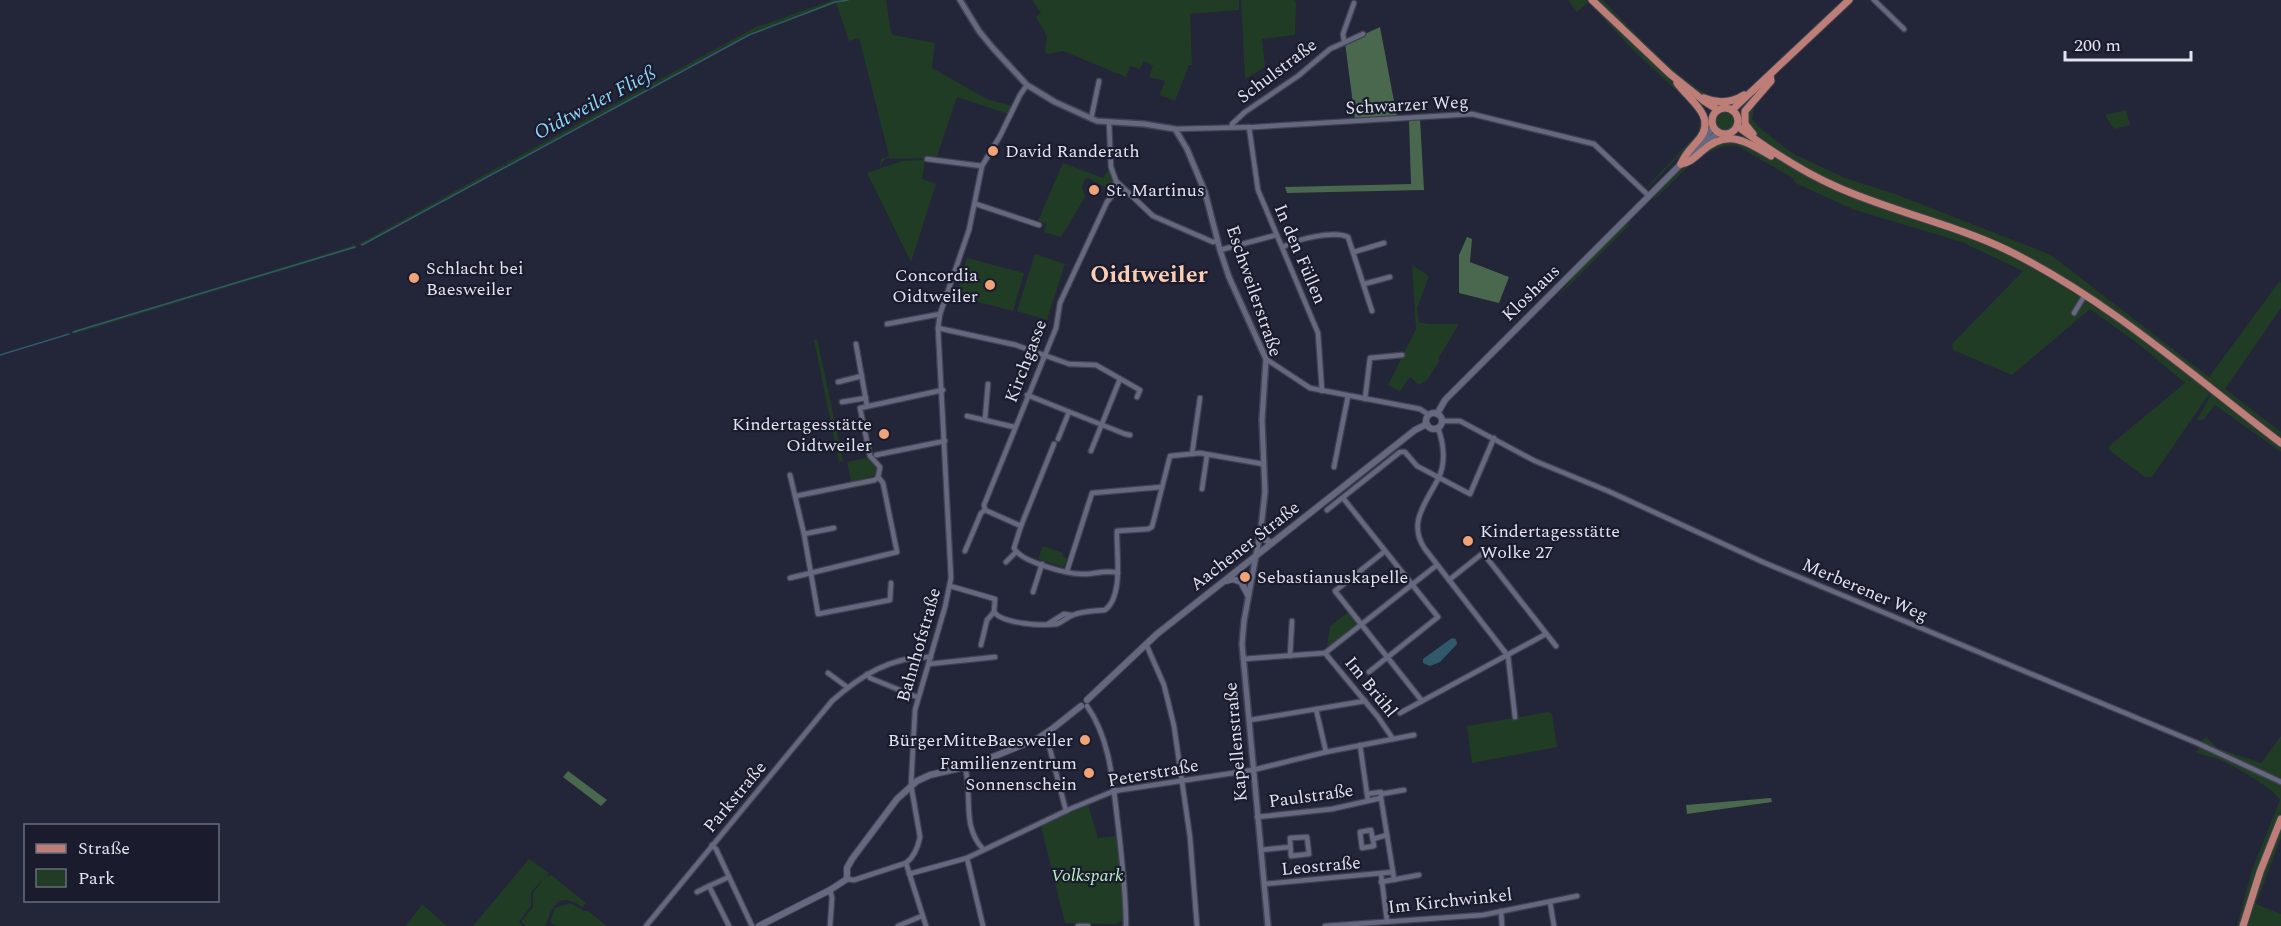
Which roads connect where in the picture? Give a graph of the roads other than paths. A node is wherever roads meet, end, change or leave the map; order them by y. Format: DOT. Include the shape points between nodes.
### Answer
graph roads {
  1 [pos="960,0"];
  2 [pos="1592,0"];
  3 [pos="1849,0"];
  4 [pos="1874,0"];
  5 [pos="1354,3"];
  6 [pos="1904,29"];
  7 [pos="1363,34"];
  8 [pos="1344,41"];
  9 [pos="1770,75"];
  10 [pos="1674,77"];
  11 [pos="1099,81"];
  12 [pos="1027,85"];
  13 [pos="1734,112"];
  14 [pos="1716,113"];
  15 [pos="1091,119"];
  16 [pos="1109,122"];
  17 [pos="1232,127"];
  18 [pos="1249,127"];
  19 [pos="1735,128"];
  20 [pos="1175,129"];
  21 [pos="1717,129"];
  22 [pos="927,159"];
  23 [pos="1781,159"];
  24 [pos="1681,164"];
  25 [pos="982,166"];
  26 [pos="1116,182"];
  27 [pos="1649,196"];
  28 [pos="976,204"];
  29 [pos="1039,225"];
  30 [pos="1276,235"];
  31 [pos="1217,241"];
  32 [pos="1384,243"];
  33 [pos="1283,247"];
  34 [pos="1220,250"];
  35 [pos="1354,252"];
  36 [pos="1390,277"];
  37 [pos="1364,284"];
  38 [pos="2085,296"];
  39 [pos="1372,311"];
  40 [pos="940,314"];
  41 [pos="2073,314"];
  42 [pos="887,324"];
  43 [pos="938,328"];
  44 [pos="856,344"];
  45 [pos="1044,354"];
  46 [pos="1402,356"];
  47 [pos="1266,359"];
  48 [pos="862,376"];
  49 [pos="1120,379"];
  50 [pos="838,382"];
  51 [pos="988,384"];
  52 [pos="943,390"];
  53 [pos="1322,391"];
  54 [pos="1027,395"];
  55 [pos="1348,396"];
  56 [pos="1137,397"];
  57 [pos="866,398"];
  58 [pos="1200,398"];
  59 [pos="1365,399"];
  60 [pos="842,402"];
  61 [pos="867,406"];
  62 [pos="1069,412"];
  63 [pos="1435,412"];
  64 [pos="967,416"];
  65 [pos="985,419"];
  66 [pos="1442,421"];
  67 [pos="1427,424"];
  68 [pos="1101,425"];
  69 [pos="1014,427"];
  70 [pos="1438,428"];
  71 [pos="1130,435"];
  72 [pos="1494,438"];
  73 [pos="945,441"];
  74 [pos="2281,443"];
  75 [pos="1091,451"];
  76 [pos="1192,454"];
  77 [pos="876,455"];
  78 [pos="1207,455"];
  79 [pos="1263,464"];
  80 [pos="1334,467"];
  81 [pos="790,476"];
  82 [pos="878,477"];
  83 [pos="1439,478"];
  84 [pos="1162,487"];
  85 [pos="1202,489"];
  86 [pos="796,496"];
  87 [pos="1343,498"];
  88 [pos="985,510"];
  89 [pos="1327,510"];
  90 [pos="1021,526"];
  91 [pos="834,528"];
  92 [pos="1260,532"];
  93 [pos="804,534"];
  94 [pos="1272,543"];
  95 [pos="965,551"];
  96 [pos="1385,551"];
  97 [pos="1016,552"];
  98 [pos="1255,556"];
  99 [pos="1006,562"];
  100 [pos="1042,564"];
  101 [pos="1437,565"];
  102 [pos="1067,571"];
  103 [pos="811,573"];
  104 [pos="1118,573"];
  105 [pos="790,578"];
  106 [pos="1449,580"];
  107 [pos="891,583"];
  108 [pos="1222,583"];
  109 [pos="1412,584"];
  110 [pos="950,586"];
  111 [pos="1034,592"];
  112 [pos="1248,595"];
  113 [pos="994,612"];
  114 [pos="1292,621"];
  115 [pos="1361,624"];
  116 [pos="1546,634"];
  117 [pos="1146,644"];
  118 [pos="981,645"];
  119 [pos="1556,646"];
  120 [pos="1325,653"];
  121 [pos="1290,656"];
  122 [pos="1508,656"];
  123 [pos="931,657"];
  124 [pos="995,657"];
  125 [pos="1388,657"];
  126 [pos="1244,659"];
  127 [pos="929,664"];
  128 [pos="1369,672"];
  129 [pos="828,673"];
  130 [pos="867,675"];
  131 [pos="847,687"];
  132 [pos="917,697"];
  133 [pos="1365,701"];
  134 [pos="1422,701"];
  135 [pos="1085,704"];
  136 [pos="1316,709"];
  137 [pos="1400,713"];
  138 [pos="1515,717"];
  139 [pos="1250,720"];
  140 [pos="1046,734"];
  141 [pos="1414,735"];
  142 [pos="1393,739"];
  143 [pos="1360,745"];
  144 [pos="1326,752"];
  145 [pos="965,767"];
  146 [pos="1253,770"];
  147 [pos="1183,781"];
  148 [pos="2281,782"];
  149 [pos="910,785"];
  150 [pos="1404,790"];
  151 [pos="1114,791"];
  152 [pos="1367,794"];
  153 [pos="1381,796"];
  154 [pos="1368,801"];
  155 [pos="1066,810"];
  156 [pos="1257,817"];
  157 [pos="2281,819"];
  158 [pos="1387,835"];
  159 [pos="1373,839"];
  160 [pos="711,845"];
  161 [pos="1290,848"];
  162 [pos="983,849"];
  163 [pos="1261,850"];
  164 [pos="967,858"];
  165 [pos="906,863"];
  166 [pos="1393,872"];
  167 [pos="909,874"];
  168 [pos="1380,874"];
  169 [pos="1419,875"];
  170 [pos="729,877"];
  171 [pos="847,879"];
  172 [pos="1394,880"];
  173 [pos="1381,882"];
  174 [pos="1264,884"];
  175 [pos="710,886"];
  176 [pos="830,890"];
  177 [pos="697,892"];
  178 [pos="1576,896"];
  179 [pos="1550,902"];
  180 [pos="1501,911"];
  181 [pos="922,916"];
  182 [pos="1455,918"];
  183 [pos="1387,921"];
  184 [pos="1407,923"];
  185 [pos="830,925"];
  186 [pos="646,926"];
  187 [pos="729,926"];
  188 [pos="752,926"];
  189 [pos="759,926"];
  190 [pos="898,926"];
  191 [pos="926,926"];
  192 [pos="983,926"];
  193 [pos="1078,926"];
  194 [pos="1088,926"];
  195 [pos="1126,926"];
  196 [pos="1197,926"];
  197 [pos="1268,926"];
  198 [pos="1325,926"];
  199 [pos="1456,926"];
  200 [pos="1502,926"];
  201 [pos="1554,926"];
  202 [pos="2243,926"];
  1 -- 12 [label="street" via="979,31"];
  2 -- 10 [label="main road"];
  3 -- 9 [label="main road"];
  4 -- 6 [label="street"];
  5 -- 8 [label="street, Schulstraße"];
  7 -- 8 [label="street, Schulstraße"];
  8 -- 17 [label="street, Schulstraße" via="1239,117"];
  9 -- 10 [label="main road" via="1738,99 1722,102 1706,99"];
  9 -- 13 [label="main road"];
  9 -- 23 [label="main road" via="1771,81 1746,108 1744,119 1749,130"];
  10 -- 14 [label="main road"];
  10 -- 24 [label="main road" via="1705,120 1703,134"];
  11 -- 15 [label="street"];
  12 -- 15 [label="street"];
  12 -- 25 [label="street, Bahnhofstraße"];
  13 -- 14 [label="main road" via="1726,108"];
  13 -- 19 [label="main road"];
  14 -- 21 [label="main road"];
  15 -- 16 [label="street"];
  16 -- 20 [label="street"];
  16 -- 26 [label="street" via="1111,167"];
  17 -- 18 [label="street, Schulstraße"];
  17 -- 20 [label="street, Schulstraße"];
  18 -- 27 [label="street, Schwarzer Weg" via="1472,114 1594,144"];
  18 -- 30 [label="street, In den Füllen" via="1258,190"];
  19 -- 21 [label="main road" via="1726,134"];
  19 -- 23 [label="main road"];
  20 -- 31 [label="street, Eschweilerstraße" via="1205,192"];
  21 -- 24 [label="main road, Kloshaus"];
  22 -- 25 [label="street"];
  23 -- 24 [label="main road" via="1744,141 1730,139 1710,144 1691,161"];
  23 -- 38 [label="main road" via="1838,187 2006,250"];
  24 -- 27 [label="main road, Kloshaus"];
  25 -- 28 [label="street, Bahnhofstraße"];
  26 -- 31 [label="street" via="1153,216"];
  26 -- 45 [label="street, Kirchgasse" via="1060,303 1056,328"];
  27 -- 63 [label="main road, Kloshaus"];
  28 -- 29 [label="street"];
  28 -- 40 [label="street, Bahnhofstraße"];
  30 -- 33 [label="street, In den Füllen"];
  30 -- 34 [label="street"];
  31 -- 34 [label="street, Eschweilerstraße"];
  32 -- 35 [label="street"];
  33 -- 35 [label="street" via="1299,239 1341,235 1348,237"];
  33 -- 53 [label="street, In den Füllen" via="1318,333"];
  34 -- 47 [label="street, Eschweilerstraße"];
  35 -- 37 [label="street"];
  36 -- 37 [label="street"];
  37 -- 39 [label="street"];
  38 -- 41 [label="street"];
  38 -- 74 [label="main road"];
  40 -- 42 [label="street"];
  40 -- 43 [label="street, Bahnhofstraße"];
  43 -- 45 [label="street"];
  43 -- 52 [label="street, Bahnhofstraße"];
  44 -- 48 [label="street"];
  45 -- 49 [label="street" via="1069,364 1096,365"];
  45 -- 54 [label="street, Kirchgasse"];
  46 -- 59 [label="street" via="1370,358"];
  47 -- 53 [label="street" via="1310,388"];
  47 -- 79 [label="street, Eschweilerstraße"];
  48 -- 50 [label="street"];
  48 -- 57 [label="street"];
  49 -- 56 [label="street" via="1140,390"];
  49 -- 68 [label="street"];
  51 -- 65 [label="street"];
  52 -- 61 [label="street"];
  52 -- 73 [label="street, Bahnhofstraße"];
  53 -- 55 [label="street"];
  54 -- 62 [label="street"];
  54 -- 69 [label="street, Kirchgasse"];
  55 -- 59 [label="street"];
  55 -- 80 [label="street"];
  57 -- 60 [label="street"];
  57 -- 61 [label="street"];
  58 -- 76 [label="street"];
  59 -- 63 [label="street"];
  61 -- 82 [label="street" via="860,408 870,456 880,467"];
  62 -- 68 [label="street"];
  62 -- 90 [label="street"];
  63 -- 66 [label="main road"];
  63 -- 67 [label="main road"];
  64 -- 65 [label="street"];
  65 -- 69 [label="street"];
  66 -- 70 [label="main road"];
  66 -- 72 [label="street, Merberener Weg" via="1460,421"];
  67 -- 70 [label="main road"];
  67 -- 94 [label="main road, Aachener Straße"];
  68 -- 71 [label="street"];
  68 -- 75 [label="street"];
  69 -- 88 [label="street, Kirchgasse"];
  70 -- 83 [label="street" via="1443,447"];
  72 -- 83 [label="street" via="1470,494"];
  72 -- 148 [label="street, Merberener Weg" via="1535,461 1765,562"];
  73 -- 77 [label="street"];
  73 -- 110 [label="street, Bahnhofstraße"];
  76 -- 78 [label="street"];
  76 -- 84 [label="street" via="1170,456"];
  78 -- 79 [label="street"];
  78 -- 85 [label="street"];
  79 -- 92 [label="street, Eschweilerstraße" via="1265,492"];
  81 -- 86 [label="street"];
  82 -- 86 [label="street"];
  82 -- 103 [label="street" via="883,483 897,552"];
  83 -- 87 [label="street" via="1400,452"];
  83 -- 101 [label="street" via="1417,524 1422,544"];
  84 -- 102 [label="street" via="1092,493"];
  84 -- 104 [label="street" via="1152,527 1117,531"];
  86 -- 93 [label="street"];
  87 -- 89 [label="street"];
  87 -- 96 [label="street"];
  88 -- 90 [label="street"];
  88 -- 95 [label="street, Kirchgasse"];
  90 -- 97 [label="street"];
  91 -- 93 [label="street"];
  92 -- 94 [label="main road"];
  92 -- 98 [label="street, Eschweilerstraße"];
  93 -- 103 [label="street"];
  94 -- 98 [label="main road, Aachener Straße"];
  96 -- 109 [label="street"];
  96 -- 115 [label="street" via="1335,591"];
  97 -- 99 [label="street"];
  97 -- 100 [label="street"];
  98 -- 108 [label="main road, Aachener Straße"];
  98 -- 112 [label="street, Kapellenstraße"];
  100 -- 102 [label="street"];
  100 -- 111 [label="street"];
  101 -- 106 [label="street"];
  101 -- 109 [label="street"];
  102 -- 104 [label="street"];
  103 -- 105 [label="street"];
  103 -- 107 [label="street" via="818,614 890,600"];
  104 -- 113 [label="street" via="1108,608 1064,614 1048,624 1001,618"];
  106 -- 116 [label="street" via="1483,553"];
  106 -- 122 [label="street"];
  108 -- 112 [label="main road" via="1238,580"];
  108 -- 117 [label="main road, Aachener Straße"];
  109 -- 115 [label="street"];
  109 -- 125 [label="street" via="1438,617"];
  110 -- 113 [label="street" via="992,598 996,602"];
  110 -- 123 [label="street, Bahnhofstraße"];
  112 -- 126 [label="street, Kapellenstraße"];
  113 -- 118 [label="street" via="987,620"];
  114 -- 121 [label="street"];
  115 -- 120 [label="street"];
  115 -- 125 [label="street"];
  116 -- 119 [label="street"];
  116 -- 122 [label="street"];
  117 -- 135 [label="main road, Aachener Straße"];
  117 -- 147 [label="street" via="1164,685"];
  120 -- 121 [label="street, Im Brühl"];
  120 -- 133 [label="street, Im Brühl"];
  121 -- 126 [label="street, Im Brühl"];
  122 -- 134 [label="street"];
  122 -- 138 [label="street"];
  123 -- 127 [label="street, Bahnhofstraße"];
  123 -- 130 [label="street, Parkstraße" via="887,664"];
  124 -- 127 [label="street"];
  125 -- 128 [label="street"];
  125 -- 134 [label="street"];
  126 -- 139 [label="street, Kapellenstraße"];
  127 -- 132 [label="street, Bahnhofstraße"];
  129 -- 131 [label="street"];
  130 -- 131 [label="street, Parkstraße"];
  130 -- 132 [label="street"];
  131 -- 160 [label="street, Parkstraße"];
  132 -- 149 [label="street, Bahnhofstraße"];
  133 -- 136 [label="street"];
  133 -- 142 [label="street, Im Brühl"];
  134 -- 137 [label="street"];
  135 -- 140 [label="main road, Aachener Straße"];
  135 -- 151 [label="street" via="1103,737"];
  136 -- 139 [label="street"];
  136 -- 144 [label="street"];
  139 -- 146 [label="street, Kapellenstraße"];
  140 -- 145 [label="main road, Aachener Straße"];
  140 -- 155 [label="street"];
  141 -- 142 [label="street, Peterstraße"];
  142 -- 143 [label="street, Peterstraße"];
  143 -- 144 [label="street, Peterstraße"];
  143 -- 152 [label="street, Paulstraße"];
  144 -- 146 [label="street, Peterstraße"];
  145 -- 149 [label="main road, Aachener Straße" via="930,775"];
  145 -- 162 [label="street" via="970,830"];
  146 -- 147 [label="street, Peterstraße"];
  146 -- 156 [label="street, Kapellenstraße"];
  147 -- 151 [label="street, Peterstraße"];
  147 -- 196 [label="street"];
  149 -- 165 [label="street, Bahnhofstraße" via="920,837"];
  149 -- 171 [label="main road, Aachener Straße" via="852,859"];
  150 -- 153 [label="street, Paulstraße"];
  151 -- 155 [label="street, Peterstraße"];
  151 -- 195 [label="street"];
  152 -- 153 [label="street, Paulstraße" via="1381,792"];
  152 -- 154 [label="street, Paulstraße"];
  153 -- 154 [label="street, Paulstraße"];
  153 -- 158 [label="street"];
  154 -- 156 [label="street, Paulstraße"];
  155 -- 162 [label="street, Peterstraße"];
  156 -- 163 [label="street, Kapellenstraße"];
  157 -- 202 [label="main road"];
  158 -- 159 [label="street"];
  158 -- 166 [label="street"];
  160 -- 170 [label="street"];
  160 -- 186 [label="street, Parkstraße"];
  161 -- 161 [label="street" via="1290,838 1307,837 1309,854 1291,856"];
  161 -- 163 [label="street"];
  162 -- 164 [label="street, Peterstraße"];
  163 -- 174 [label="street, Kapellenstraße"];
  164 -- 167 [label="street, Peterstraße"];
  164 -- 192 [label="street"];
  165 -- 167 [label="street"];
  165 -- 171 [label="street"];
  166 -- 168 [label="street, Leostraße"];
  166 -- 172 [label="street"];
  167 -- 181 [label="street"];
  168 -- 173 [label="street, Leostraße"];
  168 -- 174 [label="street, Leostraße"];
  169 -- 172 [label="street, Leostraße"];
  170 -- 175 [label="street"];
  170 -- 188 [label="street"];
  171 -- 176 [label="main road"];
  172 -- 173 [label="street, Leostraße"];
  173 -- 183 [label="street, Leostraße"];
  174 -- 197 [label="street, Kapellenstraße"];
  175 -- 177 [label="street"];
  175 -- 187 [label="street"];
  176 -- 185 [label="street"];
  176 -- 189 [label="main road"];
  178 -- 179 [label="street, Im Kirchwinkel"];
  179 -- 180 [label="street, Im Kirchwinkel"];
  179 -- 201 [label="street"];
  180 -- 182 [label="street, Im Kirchwinkel"];
  180 -- 200 [label="street"];
  181 -- 190 [label="street"];
  181 -- 191 [label="street"];
  182 -- 184 [label="street, Im Kirchwinkel"];
  182 -- 199 [label="street"];
  183 -- 184 [label="street, Im Kirchwinkel"];
  183 -- 198 [label="street, Im Kirchwinkel"];
  193 -- 194 [label="street"];
}
